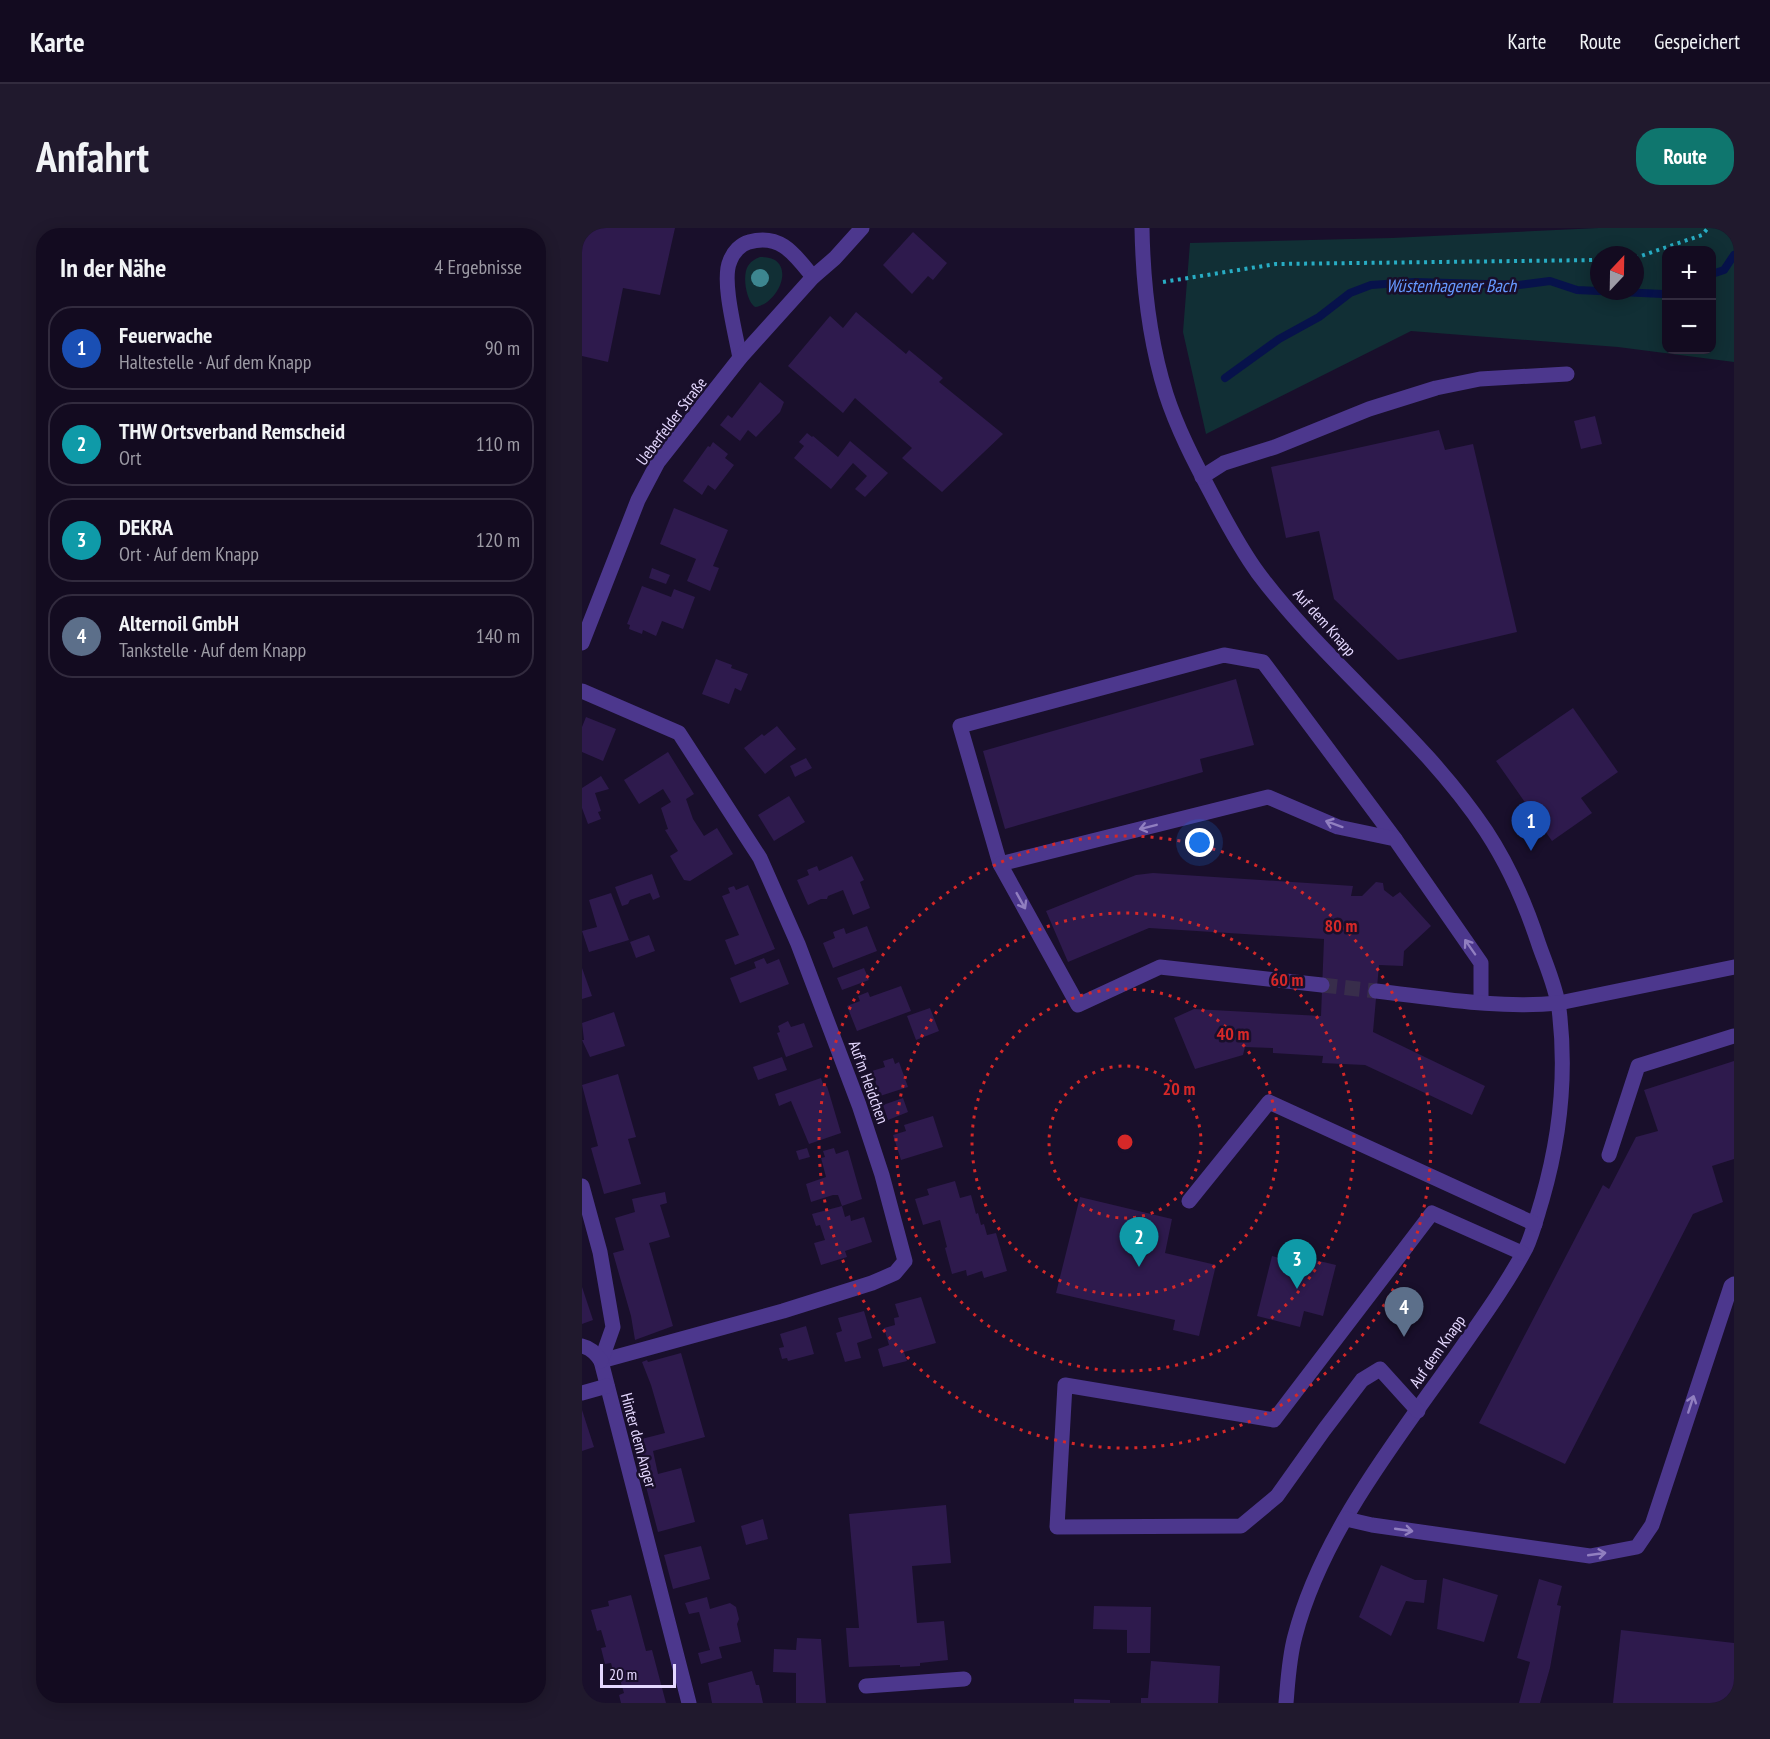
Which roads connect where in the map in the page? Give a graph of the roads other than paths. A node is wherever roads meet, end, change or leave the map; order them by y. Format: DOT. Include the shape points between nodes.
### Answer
graph roads {
  1 [pos="862,228"];
  2 [pos="1142,228"];
  3 [pos="813,278"];
  4 [pos="740,358"];
  5 [pos="1568,374"];
  6 [pos="1202,477"];
  7 [pos="582,643"];
  8 [pos="582,691"];
  9 [pos="1395,839"];
  10 [pos="1000,864"];
  11 [pos="1734,967"];
  12 [pos="1322,985"];
  13 [pos="1376,991"];
  14 [pos="1481,1002"];
  15 [pos="1558,1003"];
  16 [pos="1734,1036"];
  17 [pos="1609,1155"];
  18 [pos="582,1186"];
  19 [pos="1189,1201"];
  20 [pos="1535,1224"];
  21 [pos="1522,1253"];
  22 [pos="1734,1284"];
  23 [pos="582,1346"];
  24 [pos="601,1361"];
  25 [pos="607,1386"];
  26 [pos="582,1393"];
  27 [pos="1418,1411"];
  28 [pos="1346,1519"];
  29 [pos="964,1679"];
  30 [pos="866,1686"];
  31 [pos="689,1703"];
  32 [pos="1286,1703"];
  1 -- 3 [label="street, Ueberfelder Straße"];
  2 -- 6 [label="street, Auf dem Knapp" via="1143,285 1153,345 1166,395"];
  3 -- 4 [label="street, Ueberfelder Straße"];
  3 -- 4 [label="street" via="795,254 779,243 762,238 742,244 729,261 728,288"];
  4 -- 7 [label="street, Ueberfelder Straße" via="658,462 638,500"];
  5 -- 6 [label="street" via="1480,379 1436,388 1224,463"];
  6 -- 15 [label="street, Auf dem Knapp" via="1257,572 1421,750 1486,831 1529,912"];
  8 -- 24 [label="street, Auf'm Heidchen" via="679,733 760,858 860,1105 905,1262 895,1273 872,1283"];
  9 -- 10 [label="street, one-way" via="1338,826 1268,796"];
  9 -- 10 [label="street" via="1263,662 1224,655 960,726"];
  14 -- 9 [label="street, one-way" via="1481,963"];
  10 -- 12 [label="street, one-way" via="1078,1005 1160,967"];
  11 -- 15 [label="street"];
  13 -- 14 [label="street"];
  14 -- 15 [label="street" via="1508,1006"];
  15 -- 20 [label="street, Auf dem Knapp" via="1563,1058 1560,1114 1553,1161"];
  16 -- 17 [label="street" via="1638,1066"];
  18 -- 24 [label="street" via="600,1252 613,1327"];
  19 -- 20 [label="street" via="1269,1102"];
  20 -- 21 [label="street, Auf dem Knapp"];
  21 -- 27 [label="street, Auf dem Knapp" via="1500,1293"];
  21 -- 27 [label="street" via="1432,1213 1274,1420 1065,1385 1057,1527 1241,1526 1277,1496 1362,1380 1380,1369"];
  28 -- 22 [label="street, one-way" via="1590,1556 1637,1547 1652,1525"];
  23 -- 24 [label="street" via="596,1353"];
  24 -- 25 [label="street, Hinter dem Anger"];
  25 -- 26 [label="street"];
  25 -- 31 [label="street, Hinter dem Anger"];
  27 -- 28 [label="street, Auf dem Knapp"];
  28 -- 32 [label="street, Auf dem Knapp" via="1303,1609 1288,1671"];
  29 -- 30 [label="street"];
}
